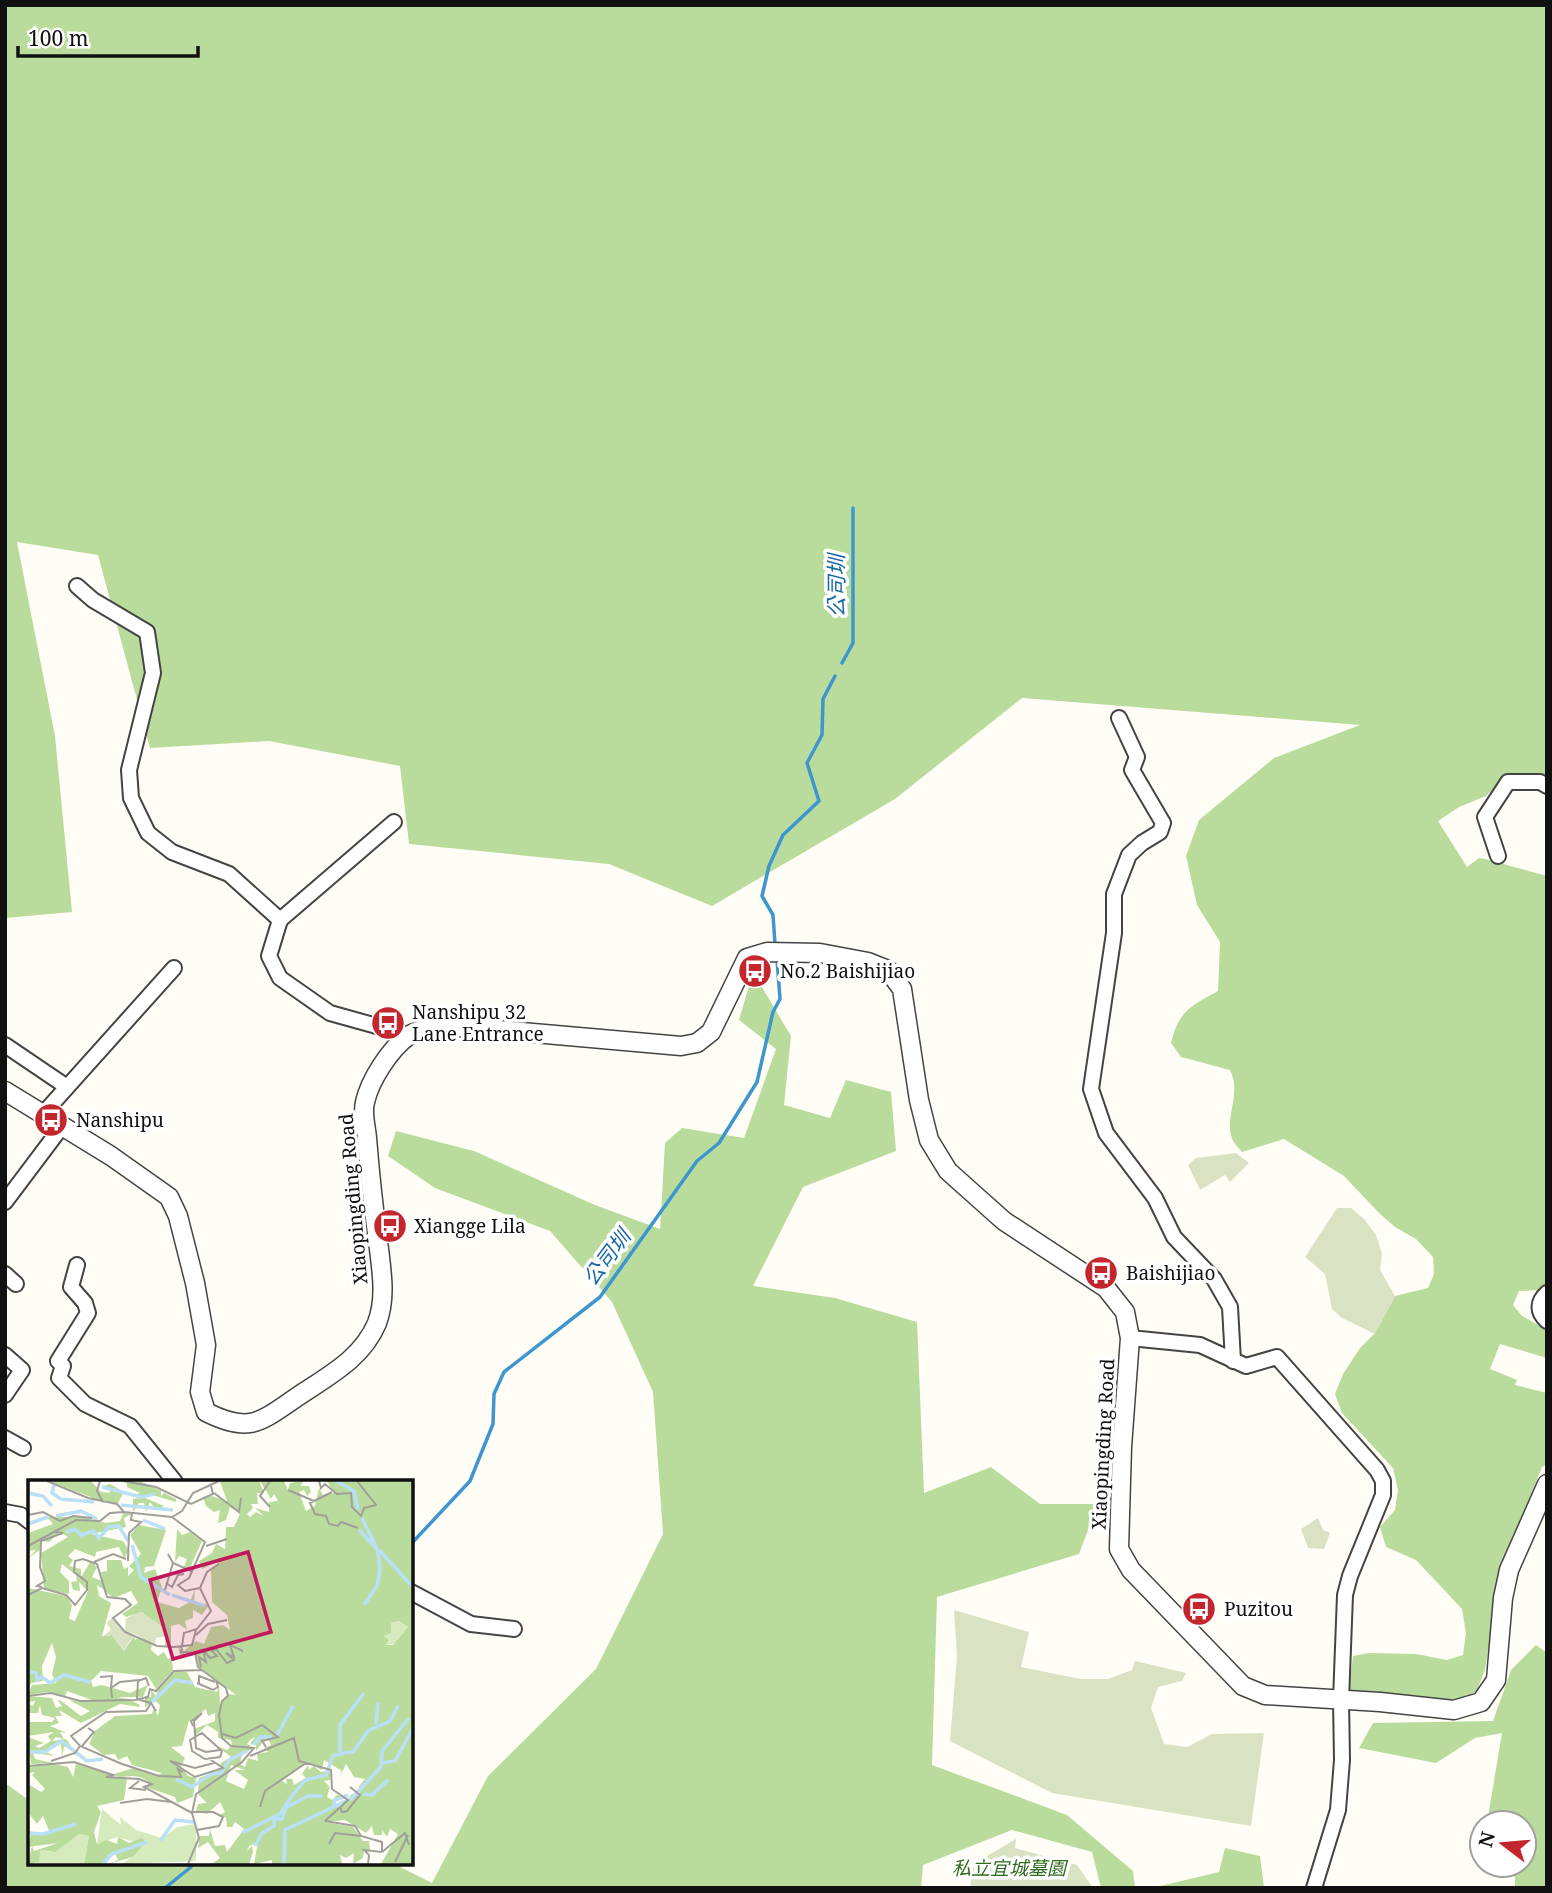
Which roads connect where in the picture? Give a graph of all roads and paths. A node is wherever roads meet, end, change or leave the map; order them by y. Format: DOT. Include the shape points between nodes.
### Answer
graph roads {
  1 [pos="77,586"];
  2 [pos="1119,718"];
  3 [pos="1547,786"];
  4 [pos="394,822"];
  5 [pos="1498,856"];
  6 [pos="280,920"];
  7 [pos="174,968"];
  8 [pos="409,1035"];
  9 [pos="5,1045"];
  10 [pos="67,1087"];
  11 [pos="5,1091"];
  12 [pos="43,1114"];
  13 [pos="63,1125"];
  14 [pos="5,1202"];
  15 [pos="77,1265"];
  16 [pos="1547,1293"];
  17 [pos="1547,1321"];
  18 [pos="1130,1338"];
  19 [pos="5,1355"];
  20 [pos="1233,1361"];
  21 [pos="5,1395"];
  22 [pos="5,1438"];
  23 [pos="23,1448"];
  24 [pos="173,1480"];
  25 [pos="1547,1483"];
  26 [pos="5,1512"];
  27 [pos="28,1520"];
  28 [pos="413,1593"];
  29 [pos="514,1629"];
  30 [pos="1342,1700"];
  31 [pos="1314,1888"];
  1 -- 6 [label="street" via="147,632 153,673 129,770 131,798 148,833 172,852 229,874"];
  2 -- 20 [label="street" via="1137,757 1132,770 1163,822 1160,832 1129,855 1114,894 1114,933 1091,1089 1106,1133 1155,1198 1174,1237 1214,1279 1230,1307"];
  3 -- 5 [label="street" via="1508,782 1485,817"];
  4 -- 6 [label="street"];
  6 -- 8 [label="street" via="269,956 280,978 330,1013"];
  7 -- 10 [label="street"];
  8 -- 13 [label="street, Xiaopingding Road" via="371,1082 364,1104 383,1287 377,1321 365,1346 347,1363 263,1419 244,1425 206,1412 200,1392 206,1345 185,1243 169,1197"];
  8 -- 18 [label="street, Xiaopingding Road" via="465,1027 681,1046 697,1043 712,1032 747,958 767,952 820,953 888,970 902,989 929,1140 948,1171 1004,1221 1106,1288 1125,1312"];
  9 -- 10 [label="street"];
  10 -- 12 [label="street"];
  11 -- 12 [label="street, Xiaopingding Road"];
  12 -- 13 [label="street, Xiaopingding Road"];
  13 -- 14 [label="street"];
  15 -- 24 [label="street" via="71,1287 88,1313 58,1361 63,1366 60,1378 85,1404 131,1426"];
  16 -- 17 [label="street" via="1539,1302 1539,1311"];
  18 -- 20 [label="street" via="1200,1345"];
  18 -- 30 [label="street, Xiaopingding Road" via="1119,1549 1131,1570 1242,1686 1265,1695"];
  19 -- 21 [label="street" via="22,1370"];
  20 -- 30 [label="street" via="1246,1366 1277,1357 1383,1481 1383,1495 1345,1595"];
  22 -- 23 [label="street"];
  25 -- 30 [label="street, Xiaopingding Road" via="1509,1570 1496,1680 1481,1702 1454,1710"];
  26 -- 27 [label="street"];
  28 -- 29 [label="street" via="471,1624"];
  30 -- 31 [label="street" via="1338,1810"];
}
